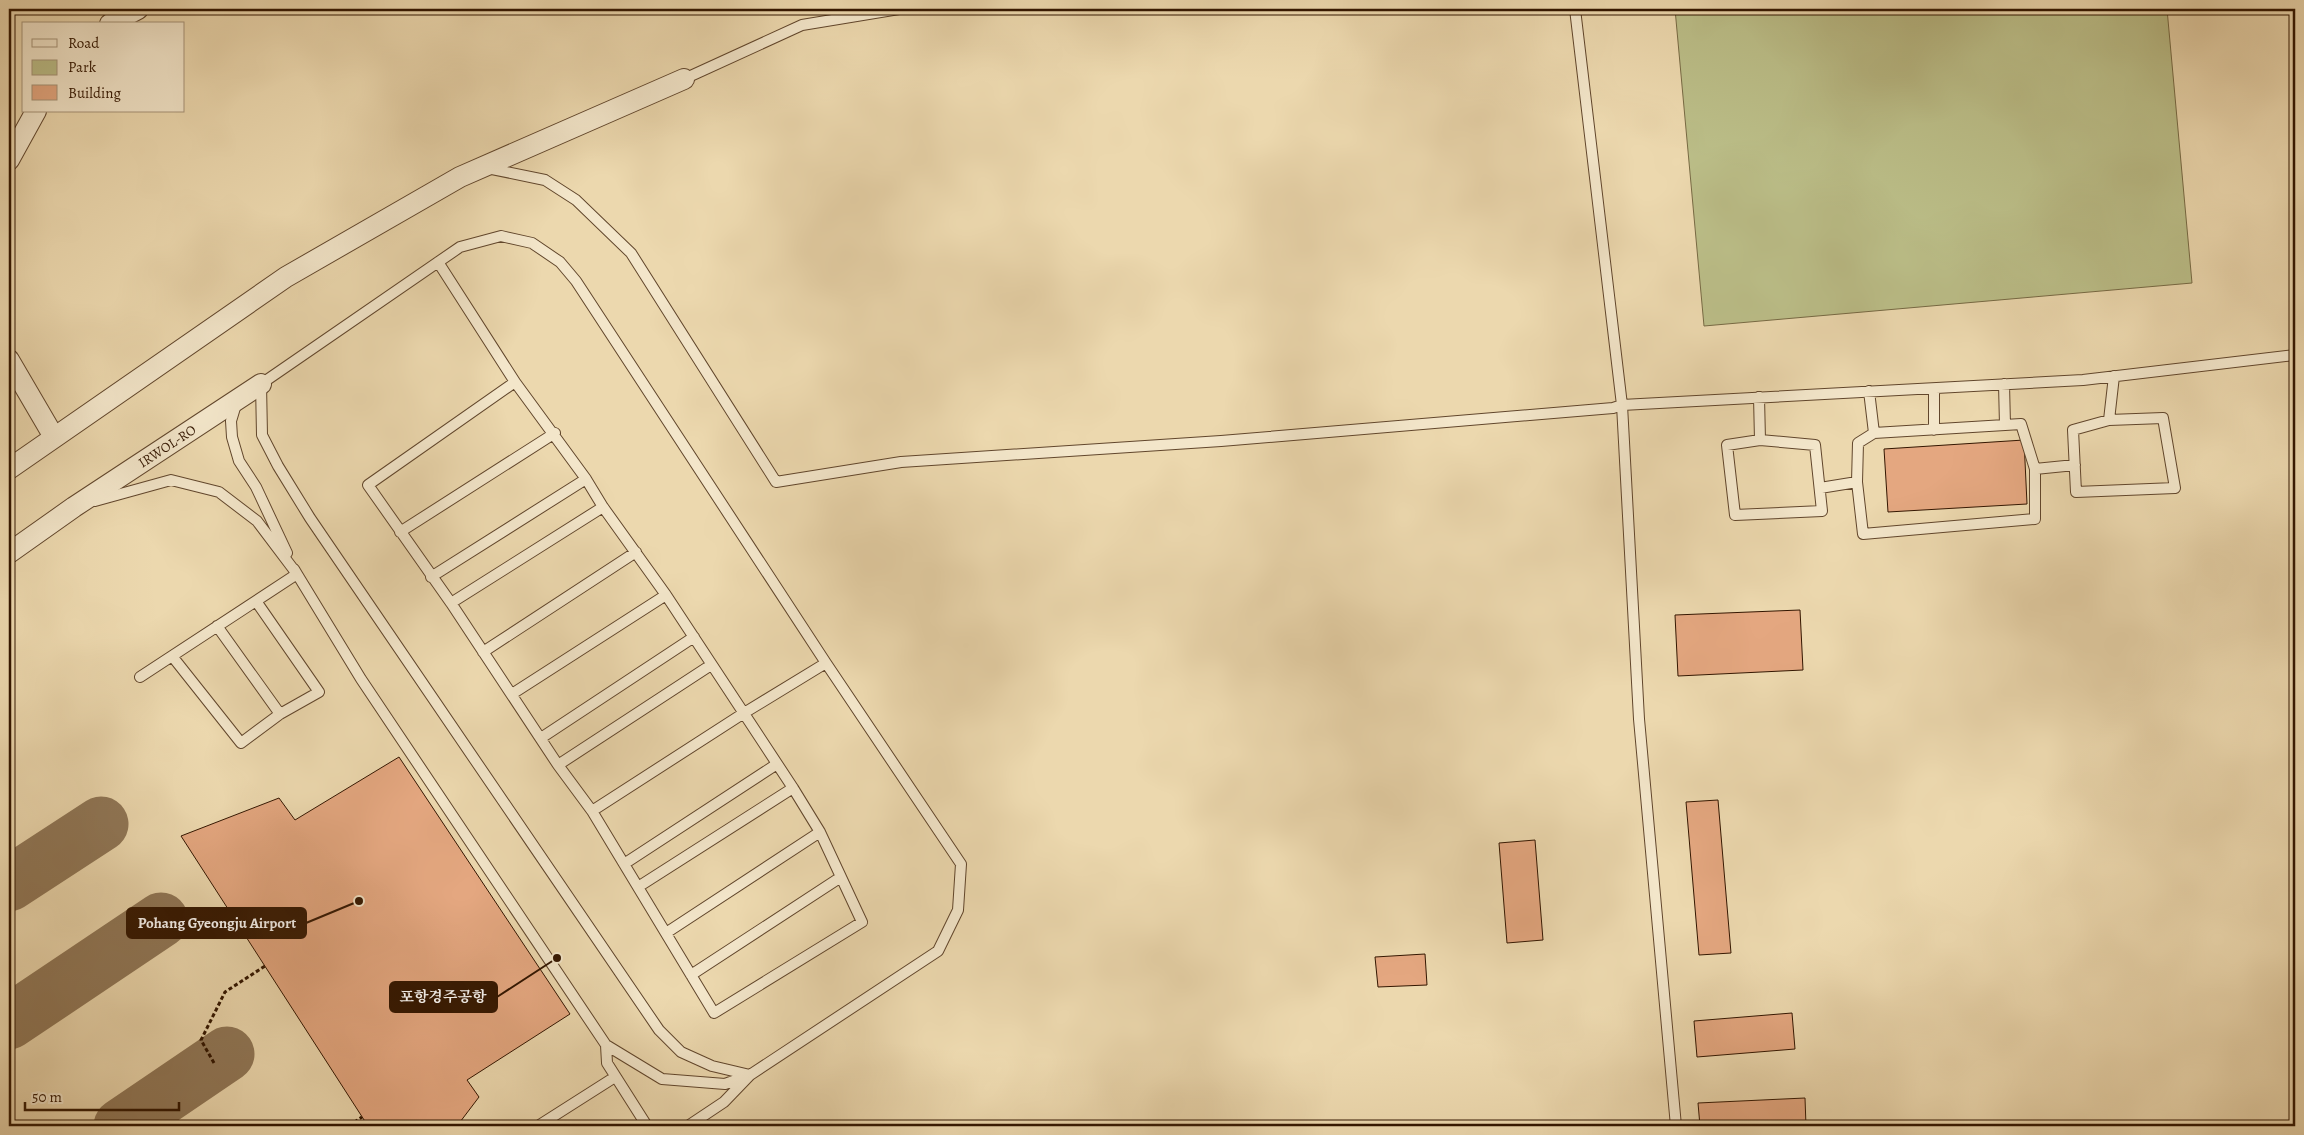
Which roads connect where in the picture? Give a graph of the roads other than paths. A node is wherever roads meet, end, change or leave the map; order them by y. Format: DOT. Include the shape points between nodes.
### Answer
graph roads {
  1 [pos="138,9"];
  2 [pos="900,9"];
  3 [pos="1575,9"];
  4 [pos="114,22"];
  5 [pos="684,79"];
  6 [pos="35,112"];
  7 [pos="9,160"];
  8 [pos="482,167"];
  9 [pos="438,262"];
  10 [pos="2295,355"];
  11 [pos="9,360"];
  12 [pos="2114,376"];
  13 [pos="515,382"];
  14 [pos="261,384"];
  15 [pos="2004,384"];
  16 [pos="1934,389"];
  17 [pos="1869,391"];
  18 [pos="1759,397"];
  19 [pos="238,400"];
  20 [pos="1622,405"];
  21 [pos="2109,420"];
  22 [pos="2005,425"];
  23 [pos="1934,430"];
  24 [pos="555,433"];
  25 [pos="1874,433"];
  26 [pos="54,437"];
  27 [pos="1760,440"];
  28 [pos="2075,465"];
  29 [pos="9,469"];
  30 [pos="2035,469"];
  31 [pos="586,479"];
  32 [pos="1857,482"];
  33 [pos="1820,488"];
  34 [pos="74,507"];
  35 [pos="603,507"];
  36 [pos="400,532"];
  37 [pos="636,552"];
  38 [pos="9,553"];
  39 [pos="296,574"];
  40 [pos="431,577"];
  41 [pos="666,595"];
  42 [pos="256,601"];
  43 [pos="451,603"];
  44 [pos="217,626"];
  45 [pos="694,637"];
  46 [pos="483,652"];
  47 [pos="172,656"];
  48 [pos="826,663"];
  49 [pos="711,666"];
  50 [pos="140,678"];
  51 [pos="512,694"];
  52 [pos="744,713"];
  53 [pos="280,714"];
  54 [pos="541,738"];
  55 [pos="777,764"];
  56 [pos="558,765"];
  57 [pos="793,788"];
  58 [pos="592,811"];
  59 [pos="820,832"];
  60 [pos="624,864"];
  61 [pos="841,877"];
  62 [pos="638,887"];
  63 [pos="666,933"];
  64 [pos="691,975"];
  65 [pos="606,1045"];
  66 [pos="750,1075"];
  67 [pos="615,1077"];
  68 [pos="538,1126"];
  69 [pos="647,1126"];
  70 [pos="688,1126"];
  71 [pos="1676,1126"];
  1 -- 4 [label="street"];
  2 -- 5 [label="lane" via="802,25"];
  3 -- 20 [label="lane"];
  5 -- 8 [label="street"];
  6 -- 7 [label="street"];
  8 -- 20 [label="lane" via="545,180 576,200 631,253 776,482 901,462 1221,441"];
  8 -- 26 [label="street" via="286,277"];
  9 -- 13 [label="lane"];
  9 -- 14 [label="lane"];
  9 -- 48 [label="lane" via="460,247 501,236 532,243 560,262"];
  10 -- 12 [label="lane"];
  11 -- 26 [label="street"];
  12 -- 15 [label="lane"];
  12 -- 21 [label="lane"];
  13 -- 24 [label="lane"];
  13 -- 36 [label="lane" via="368,485"];
  14 -- 19 [label="street, IRWOL-RO"];
  14 -- 66 [label="lane" via="262,435 292,489 659,1030 681,1052 712,1066"];
  15 -- 16 [label="lane"];
  15 -- 22 [label="lane"];
  16 -- 17 [label="lane"];
  16 -- 23 [label="lane"];
  17 -- 18 [label="lane"];
  17 -- 25 [label="lane"];
  18 -- 20 [label="lane"];
  18 -- 27 [label="lane"];
  19 -- 34 [label="street, IRWOL-RO"];
  19 -- 39 [label="lane" via="231,421 239,461 256,487"];
  20 -- 71 [label="lane" via="1639,719"];
  21 -- 28 [label="lane" via="2072,430"];
  21 -- 28 [label="lane" via="2163,418 2175,488 2076,492"];
  22 -- 23 [label="lane"];
  22 -- 30 [label="lane" via="2021,424"];
  23 -- 25 [label="lane"];
  24 -- 31 [label="lane"];
  24 -- 36 [label="lane"];
  25 -- 32 [label="lane" via="1858,443"];
  26 -- 29 [label="street"];
  27 -- 33 [label="lane" via="1815,445"];
  27 -- 33 [label="lane" via="1727,445 1735,515 1822,511"];
  28 -- 30 [label="lane"];
  30 -- 32 [label="lane" via="2036,519 1863,534"];
  31 -- 35 [label="lane"];
  31 -- 40 [label="lane"];
  32 -- 33 [label="lane"];
  34 -- 38 [label="street, IRWOL-RO"];
  34 -- 39 [label="lane" via="170,480 219,492 257,521"];
  35 -- 37 [label="lane"];
  35 -- 43 [label="lane"];
  36 -- 40 [label="lane"];
  37 -- 41 [label="lane"];
  37 -- 46 [label="lane"];
  39 -- 42 [label="lane"];
  39 -- 65 [label="lane" via="361,679"];
  40 -- 43 [label="lane"];
  41 -- 45 [label="lane"];
  41 -- 51 [label="lane"];
  42 -- 44 [label="lane"];
  42 -- 53 [label="lane" via="320,692"];
  43 -- 46 [label="lane"];
  44 -- 47 [label="lane"];
  44 -- 53 [label="lane"];
  45 -- 49 [label="lane"];
  45 -- 54 [label="lane"];
  46 -- 51 [label="lane"];
  47 -- 50 [label="lane"];
  47 -- 53 [label="lane" via="241,743"];
  48 -- 52 [label="lane"];
  48 -- 66 [label="lane" via="961,864 958,910 938,951"];
  49 -- 52 [label="lane"];
  49 -- 56 [label="lane"];
  51 -- 54 [label="lane"];
  52 -- 55 [label="lane"];
  52 -- 58 [label="lane"];
  54 -- 56 [label="lane"];
  55 -- 57 [label="lane"];
  55 -- 60 [label="lane"];
  56 -- 58 [label="lane"];
  57 -- 59 [label="lane"];
  57 -- 62 [label="lane"];
  58 -- 60 [label="lane"];
  59 -- 61 [label="lane"];
  59 -- 63 [label="lane"];
  60 -- 62 [label="lane"];
  61 -- 64 [label="lane"];
  61 -- 64 [label="lane" via="862,922 714,1013"];
  62 -- 63 [label="lane"];
  63 -- 64 [label="lane"];
  65 -- 66 [label="lane" via="662,1079 725,1084"];
  65 -- 67 [label="lane" via="607,1063"];
  66 -- 70 [label="lane" via="724,1102"];
  67 -- 68 [label="lane"];
  67 -- 69 [label="lane"];
}
